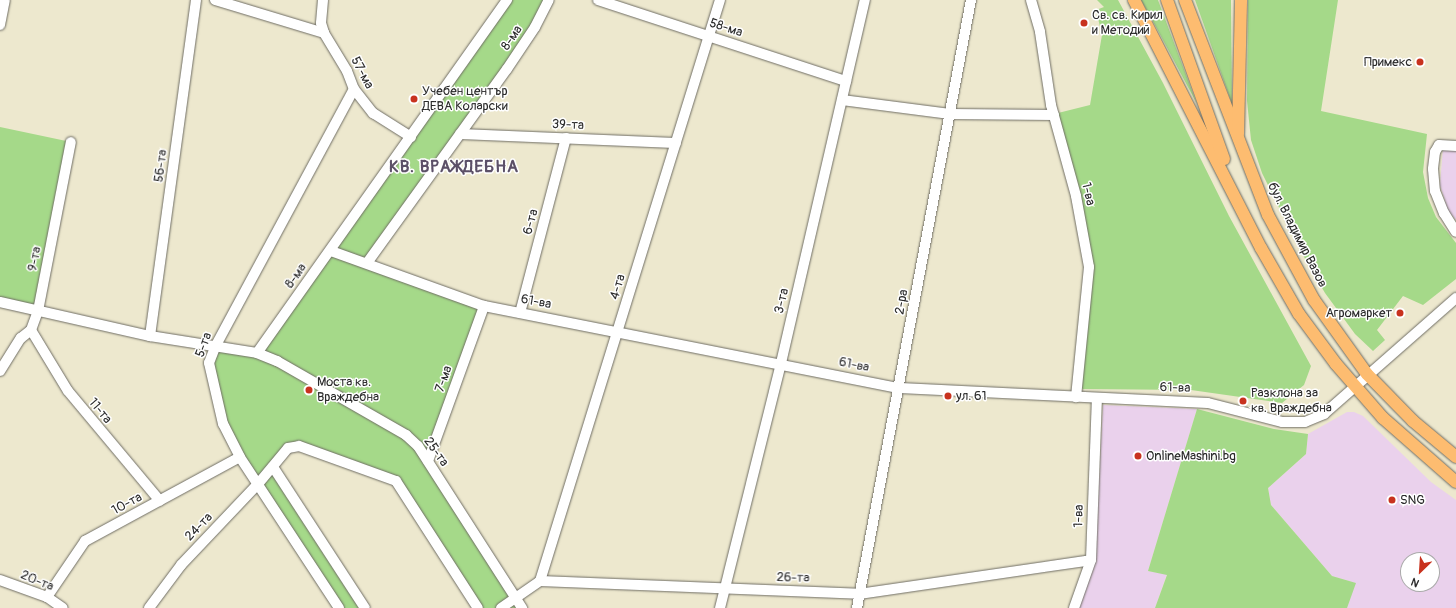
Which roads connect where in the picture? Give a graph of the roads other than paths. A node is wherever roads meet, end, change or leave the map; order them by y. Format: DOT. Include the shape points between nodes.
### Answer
graph roads {
  1 [pos="5,0"];
  2 [pos="196,0"];
  3 [pos="215,0"];
  4 [pos="323,0"];
  5 [pos="507,0"];
  6 [pos="549,0"];
  7 [pos="598,0"];
  8 [pos="720,0"];
  9 [pos="865,0"];
  10 [pos="971,0"];
  11 [pos="1031,0"];
  12 [pos="1134,0"];
  13 [pos="1167,0"];
  14 [pos="1186,0"];
  15 [pos="1241,0"];
  16 [pos="0,24"];
  17 [pos="324,33"];
  18 [pos="709,36"];
  19 [pos="846,81"];
  20 [pos="354,89"];
  21 [pos="842,100"];
  22 [pos="950,114"];
  23 [pos="1054,115"];
  24 [pos="460,134"];
  25 [pos="412,137"];
  26 [pos="566,138"];
  27 [pos="1238,141"];
  28 [pos="71,142"];
  29 [pos="676,143"];
  30 [pos="1456,146"];
  31 [pos="1238,200"];
  32 [pos="1456,232"];
  33 [pos="331,251"];
  34 [pos="367,263"];
  35 [pos="1456,298"];
  36 [pos="0,302"];
  37 [pos="484,306"];
  38 [pos="38,311"];
  39 [pos="520,312"];
  40 [pos="31,330"];
  41 [pos="618,331"];
  42 [pos="150,336"];
  43 [pos="215,346"];
  44 [pos="257,354"];
  45 [pos="780,363"];
  46 [pos="0,371"];
  47 [pos="1367,374"];
  48 [pos="1354,385"];
  49 [pos="900,388"];
  50 [pos="1076,397"];
  51 [pos="1097,398"];
  52 [pos="240,457"];
  53 [pos="1456,457"];
  54 [pos="428,461"];
  55 [pos="273,467"];
  56 [pos="1456,482"];
  57 [pos="258,484"];
  58 [pos="160,501"];
  59 [pos="1091,560"];
  60 [pos="0,580"];
  61 [pos="540,581"];
  62 [pos="724,589"];
  63 [pos="860,594"];
  64 [pos="47,597"];
  65 [pos="515,598"];
  66 [pos="63,608"];
  67 [pos="149,608"];
  68 [pos="339,608"];
  69 [pos="365,608"];
  70 [pos="478,608"];
  71 [pos="501,608"];
  72 [pos="522,608"];
  73 [pos="720,608"];
  74 [pos="857,608"];
  75 [pos="1074,608"];
  1 -- 16 [label="street"];
  2 -- 42 [label="street, 56-та"];
  3 -- 17 [label="street"];
  4 -- 17 [label="street, 57-ма" via="321,23"];
  5 -- 25 [label="street, 8-ма"];
  6 -- 24 [label="street, 8-ма" via="523,45"];
  7 -- 18 [label="street, 58-ма"];
  8 -- 18 [label="street, 4-та"];
  9 -- 19 [label="street, 3-та"];
  10 -- 22 [label="street, 2-ра"];
  11 -- 23 [label="street, 1-ва" via="1040,32"];
  12 -- 31 [label="main road"];
  13 -- 31 [label="main road"];
  14 -- 27 [label="main road, бул. Владимир Вазов"];
  15 -- 27 [label="main road"];
  17 -- 20 [label="street, 57-ма" via="347,71"];
  18 -- 19 [label="street, 58-ма"];
  18 -- 29 [label="street, 4-та"];
  19 -- 21 [label="street, 3-та"];
  20 -- 25 [label="street, 57-ма" via="373,113"];
  20 -- 43 [label="street, 5-та"];
  21 -- 22 [label="street"];
  21 -- 45 [label="street, 3-та"];
  22 -- 23 [label="street"];
  22 -- 49 [label="street, 2-ра"];
  23 -- 50 [label="street, 1-ва" via="1076,196 1089,268"];
  24 -- 26 [label="street, 39-та"];
  24 -- 34 [label="street, 8-ма"];
  25 -- 33 [label="street, 8-ма"];
  26 -- 29 [label="street, 39-та"];
  26 -- 39 [label="street, 6-та"];
  27 -- 47 [label="main road, бул. Владимир Вазов" via="1268,215 1314,300"];
  28 -- 38 [label="street, 9-та"];
  29 -- 41 [label="street, 4-та"];
  30 -- 32 [label="street" via="1440,145 1435,152 1433,170 1435,192"];
  31 -- 48 [label="main road" via="1261,248 1300,314"];
  33 -- 34 [label="street, 61-ва"];
  33 -- 44 [label="street, 8-ма"];
  34 -- 37 [label="street, 61-ва"];
  35 -- 47 [label="street, 61-ва"];
  36 -- 38 [label="street"];
  37 -- 39 [label="street, 61-ва"];
  37 -- 54 [label="street, 7-ма"];
  38 -- 40 [label="street, 9-та"];
  38 -- 42 [label="street"];
  39 -- 41 [label="street, 61-ва"];
  40 -- 46 [label="street, 9-та" via="21,338"];
  40 -- 58 [label="street, 11-та" via="68,391"];
  41 -- 45 [label="street, 61-ва"];
  41 -- 61 [label="street, 4-та"];
  42 -- 43 [label="street"];
  43 -- 44 [label="street"];
  43 -- 52 [label="street, 5-та" via="210,363 215,392 224,424"];
  44 -- 54 [label="street, 25-та" via="277,362 406,435"];
  45 -- 49 [label="street, 61-ва"];
  45 -- 62 [label="street, 3-та"];
  47 -- 48 [label="street, 61-ва"];
  47 -- 53 [label="main road, бул. Владимир Вазов" via="1413,421"];
  48 -- 51 [label="street, 61-ва" via="1324,414 1305,422 1282,422 1208,402"];
  48 -- 56 [label="main road" via="1383,418"];
  49 -- 50 [label="street, 61-ва"];
  49 -- 63 [label="street, 2-ра"];
  50 -- 51 [label="street, 61-ва"];
  51 -- 59 [label="street, 1-ва"];
  52 -- 57 [label="street, 5-та"];
  52 -- 58 [label="street, 10-та"];
  54 -- 65 [label="street, 25-та"];
  55 -- 57 [label="street, 24-та"];
  55 -- 69 [label="street"];
  55 -- 70 [label="street" via="288,448 299,446 396,481"];
  57 -- 67 [label="street, 24-та" via="181,565"];
  57 -- 68 [label="street, 5-та"];
  58 -- 64 [label="street, 10-та" via="85,540"];
  59 -- 63 [label="street, 26-та"];
  59 -- 75 [label="street, 1-ва"];
  60 -- 64 [label="street, 20-та"];
  61 -- 62 [label="street, 26-та"];
  61 -- 65 [label="street"];
  62 -- 63 [label="street, 26-та"];
  62 -- 73 [label="street, 3-та"];
  63 -- 74 [label="street, 2-ра"];
  64 -- 66 [label="street, 20-та"];
  65 -- 71 [label="street"];
  65 -- 72 [label="street, 25-та"];
}
